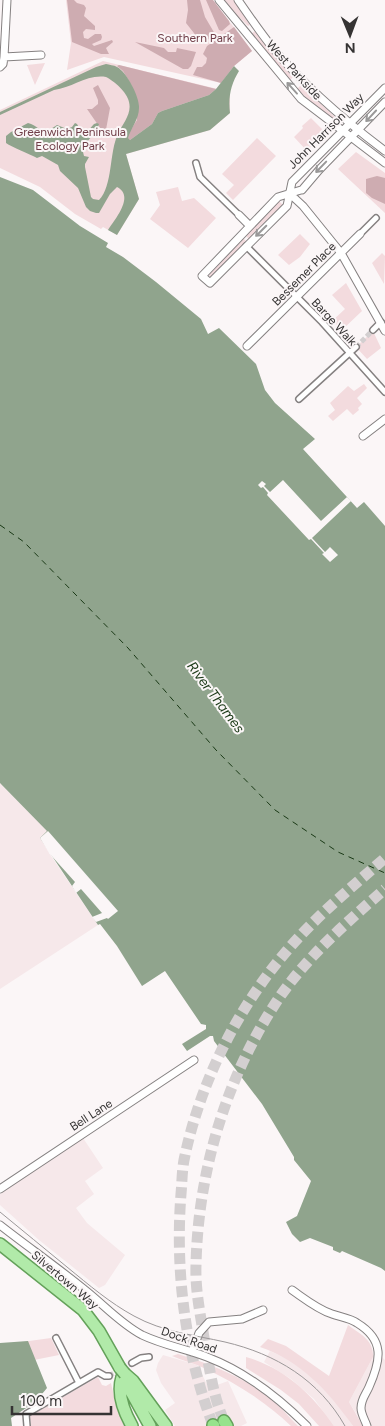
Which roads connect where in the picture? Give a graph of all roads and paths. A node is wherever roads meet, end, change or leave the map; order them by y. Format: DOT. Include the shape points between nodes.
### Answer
graph roads {
  1 [pos="7,0"];
  2 [pos="219,0"];
  3 [pos="238,0"];
  4 [pos="42,55"];
  5 [pos="4,57"];
  6 [pos="0,66"];
  7 [pos="385,88"];
  8 [pos="385,102"];
  9 [pos="349,124"];
  10 [pos="342,131"];
  11 [pos="358,131"];
  12 [pos="352,138"];
  13 [pos="385,151"];
  14 [pos="196,163"];
  15 [pos="385,163"];
  16 [pos="290,193"];
  17 [pos="239,215"];
  18 [pos="376,218"];
  19 [pos="250,226"];
  20 [pos="360,234"];
  21 [pos="246,246"];
  22 [pos="341,253"];
  23 [pos="297,297"];
  24 [pos="383,320"];
  25 [pos="373,330"];
  26 [pos="385,331"];
  27 [pos="247,346"];
  28 [pos="356,347"];
  29 [pos="350,353"];
  30 [pos="385,392"];
  31 [pos="299,399"];
  32 [pos="385,419"];
  33 [pos="363,436"];
  34 [pos="194,1060"];
  35 [pos="0,1189"];
  36 [pos="0,1225"];
  37 [pos="0,1244"];
  38 [pos="292,1290"];
  39 [pos="263,1310"];
  40 [pos="56,1338"];
  41 [pos="192,1352"];
  42 [pos="149,1357"];
  43 [pos="132,1363"];
  44 [pos="109,1376"];
  45 [pos="123,1376"];
  46 [pos="79,1383"];
  47 [pos="27,1426"];
  48 [pos="132,1426"];
  49 [pos="150,1426"];
  50 [pos="166,1426"];
  51 [pos="307,1426"];
  52 [pos="368,1426"];
  1 -- 5 [label="street"];
  10 -- 2 [label="street, West Parkside, one-way" via="301,98"];
  3 -- 9 [label="street, West Parkside" via="284,61"];
  4 -- 5 [label="street"];
  5 -- 6 [label="street"];
  7 -- 9 [label="street, John Harrison Way"];
  8 -- 11 [label="street, John Harrison Way, one-way"];
  9 -- 10 [label="street, John Harrison Way"];
  9 -- 11 [label="street, West Parkside"];
  10 -- 12 [label="street, West Parkside"];
  10 -- 16 [label="street, John Harrison Way" via="292,182"];
  11 -- 12 [label="street, John Harrison Way"];
  11 -- 13 [label="street, West Parkside"];
  12 -- 15 [label="street, West Parkside"];
  12 -- 16 [label="street, John Harrison Way, one-way" via="301,190"];
  14 -- 17 [label="street" via="200,177"];
  16 -- 19 [label="street, John Harrison Way" via="278,197"];
  16 -- 21 [label="street, John Harrison Way, one-way" via="286,206"];
  16 -- 22 [label="street"];
  17 -- 19 [label="street"];
  18 -- 20 [label="street, Bessemer Place"];
  19 -- 21 [label="street, John Harrison Way" via="202,276 204,280 210,283"];
  20 -- 22 [label="street, Bessemer Place"];
  21 -- 23 [label="street, Barge Walk"];
  22 -- 23 [label="street, Bessemer Place"];
  22 -- 24 [label="street"];
  23 -- 27 [label="street, Bessemer Place"];
  23 -- 29 [label="street, Barge Walk"];
  24 -- 25 [label="street"];
  24 -- 26 [label="street"];
  28 -- 29 [label="street"];
  29 -- 30 [label="street, Barge Walk"];
  29 -- 31 [label="street"];
  32 -- 33 [label="street"];
  34 -- 35 [label="street, Bell Lane"];
  36 -- 41 [label="street, Dock Road" via="141,1334"];
  37 -- 45 [label="main road, Silvertown Way" via="83,1310"];
  38 -- 52 [label="street" via="324,1310 357,1322 376,1341 379,1360 362,1399 361,1409"];
  39 -- 41 [label="street" via="242,1319 209,1322 199,1333"];
  40 -- 46 [label="street"];
  41 -- 51 [label="street, Dock Road" via="219,1362 260,1385"];
  42 -- 43 [label="street"];
  44 -- 46 [label="street" via="98,1372"];
  45 -- 48 [label="main road, Silvertown Way" via="120,1392"];
  45 -- 49 [label="main road, Silvertown Way"];
  45 -- 50 [label="main road, Silvertown Way" via="133,1382"];
  46 -- 47 [label="street" via="26,1414"];
}
